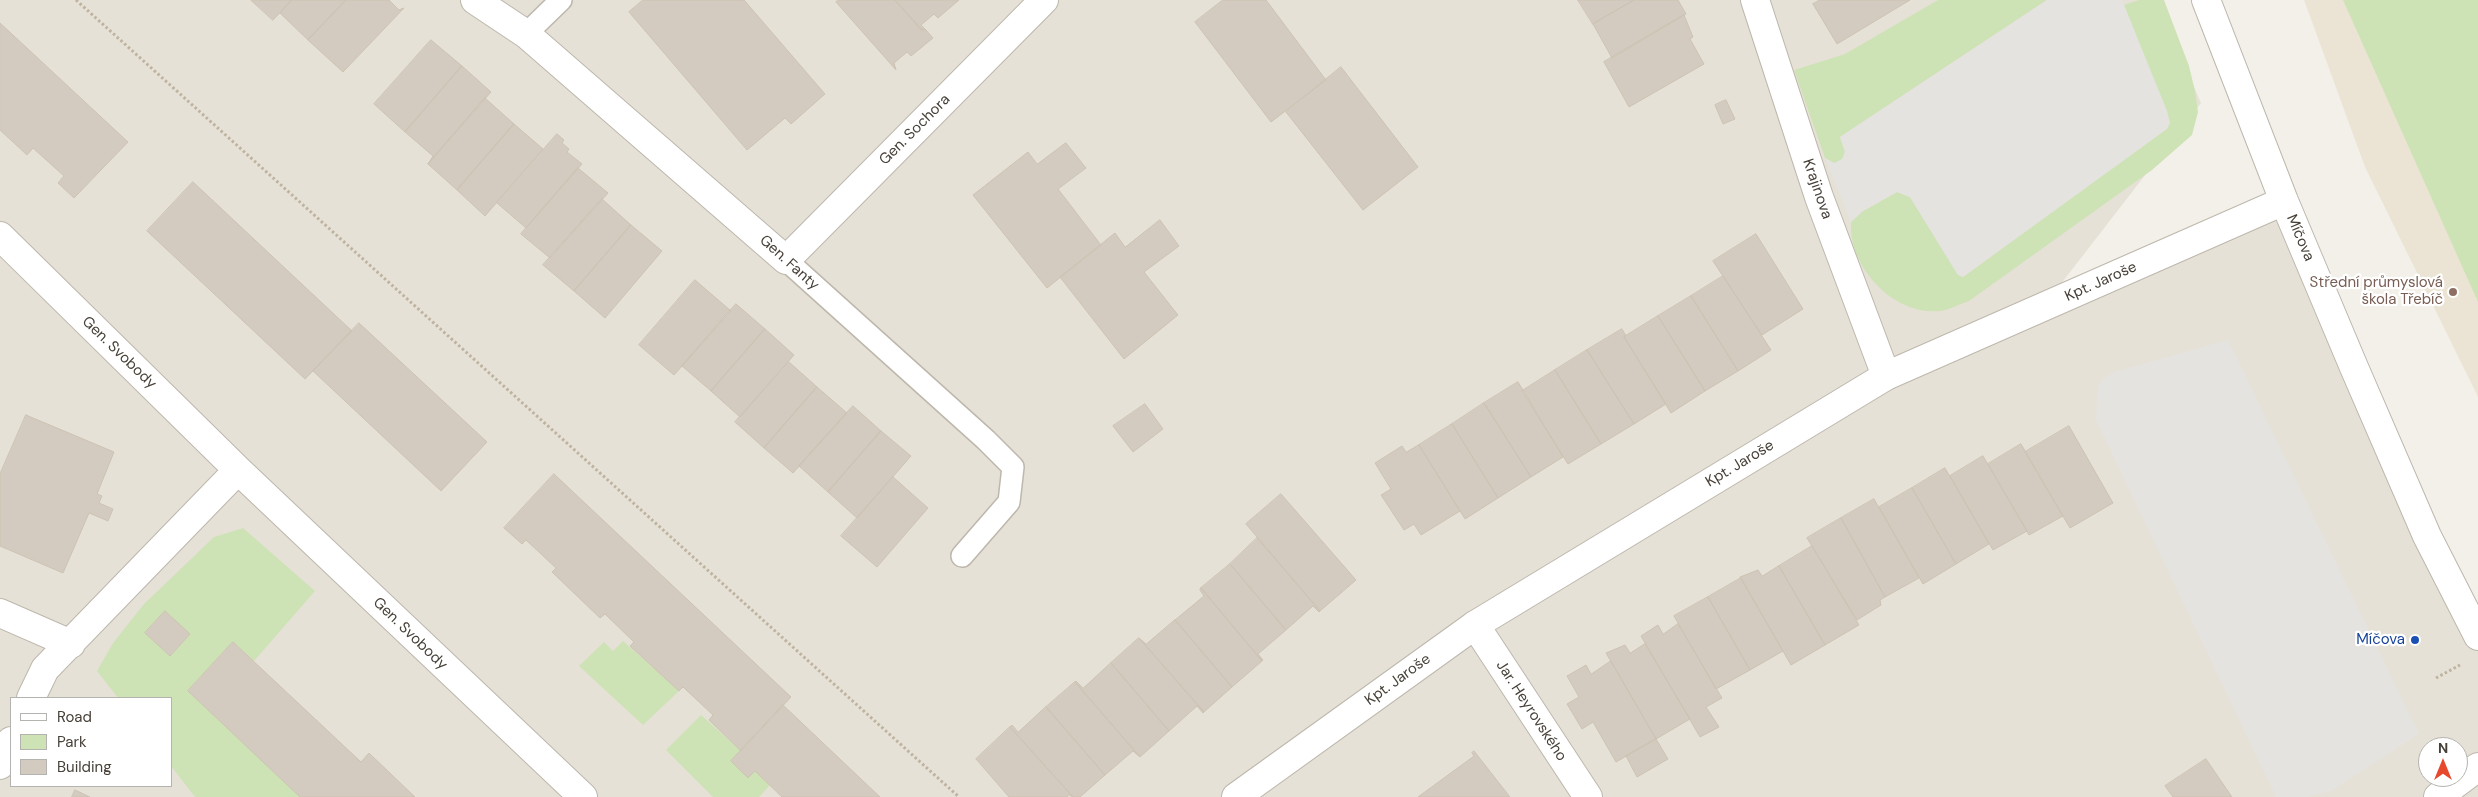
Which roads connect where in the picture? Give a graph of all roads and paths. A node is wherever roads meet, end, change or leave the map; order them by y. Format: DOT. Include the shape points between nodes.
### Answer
graph roads {
  1 [pos="76,0"];
  2 [pos="475,0"];
  3 [pos="561,0"];
  4 [pos="1044,0"];
  5 [pos="1755,0"];
  6 [pos="2206,0"];
  7 [pos="526,34"];
  8 [pos="2284,202"];
  9 [pos="0,236"];
  10 [pos="786,260"];
  11 [pos="1886,376"];
  12 [pos="238,470"];
  13 [pos="962,556"];
  14 [pos="0,613"];
  15 [pos="1475,625"];
  16 [pos="2478,636"];
  17 [pos="71,644"];
  18 [pos="2461,664"];
  19 [pos="2436,678"];
  20 [pos="31,697"];
  21 [pos="10,743"];
  22 [pos="0,765"];
  23 [pos="2478,767"];
  24 [pos="583,797"];
  25 [pos="959,797"];
  26 [pos="1236,797"];
  27 [pos="1588,797"];
  28 [pos="2438,797"];
  1 -- 25 [label="path"];
  2 -- 7 [label="street, Gen. Fanty"];
  3 -- 7 [label="lane"];
  4 -- 10 [label="street, Gen. Sochora"];
  5 -- 11 [label="street, Krajinova" via="1819,197"];
  6 -- 8 [label="street, Míčova"];
  7 -- 10 [label="street, Gen. Fanty"];
  8 -- 11 [label="street, Kpt. Jaroše"];
  8 -- 16 [label="street, Míčova" via="2427,536"];
  9 -- 12 [label="street, Gen. Svobody"];
  10 -- 13 [label="lane, Gen. Fanty" via="1013,467 1009,502"];
  11 -- 15 [label="street, Kpt. Jaroše"];
  12 -- 17 [label="street"];
  12 -- 24 [label="street, Gen. Svobody"];
  14 -- 17 [label="street"];
  15 -- 26 [label="street, Kpt. Jaroše"];
  15 -- 27 [label="street, Jar. Heyrovského"];
  17 -- 20 [label="street" via="45,669"];
  18 -- 19 [label="path"];
  21 -- 22 [label="street"];
  23 -- 28 [label="street"];
}
